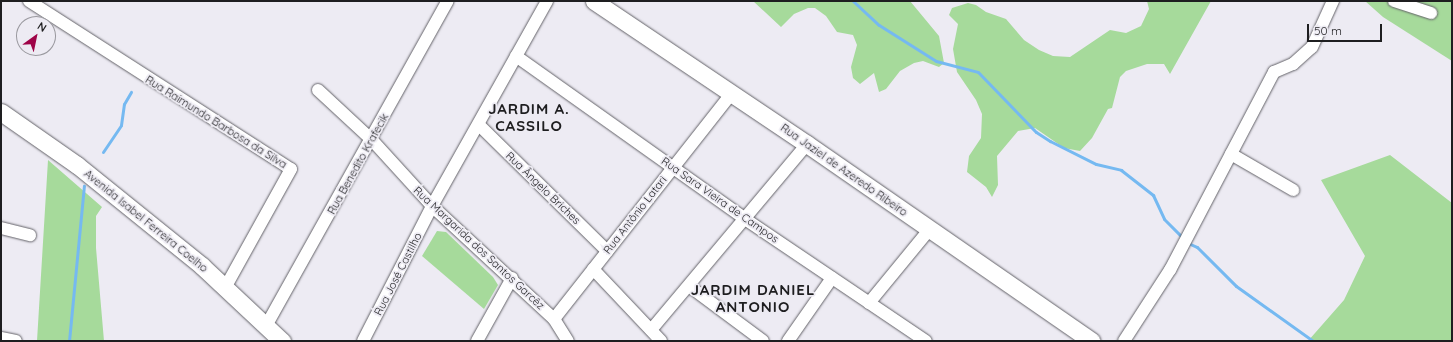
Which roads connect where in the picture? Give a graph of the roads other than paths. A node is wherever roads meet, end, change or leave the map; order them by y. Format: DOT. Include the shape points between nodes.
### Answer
graph roads {
  1 [pos="28,1"];
  2 [pos="448,1"];
  3 [pos="547,1"];
  4 [pos="594,1"];
  5 [pos="1333,1"];
  6 [pos="1394,1"];
  7 [pos="1431,13"];
  8 [pos="516,56"];
  9 [pos="318,90"];
  10 [pos="732,94"];
  11 [pos="1,112"];
  12 [pos="479,125"];
  13 [pos="372,140"];
  14 [pos="807,144"];
  15 [pos="1231,154"];
  16 [pos="673,167"];
  17 [pos="1293,190"];
  18 [pos="432,206"];
  19 [pos="745,219"];
  20 [pos="1,228"];
  21 [pos="929,230"];
  22 [pos="30,235"];
  23 [pos="607,251"];
  24 [pos="593,269"];
  25 [pos="512,278"];
  26 [pos="832,278"];
  27 [pos="688,286"];
  28 [pos="225,288"];
  29 [pos="870,303"];
  30 [pos="554,319"];
  31 [pos="266,326"];
  32 [pos="651,330"];
  33 [pos="1,338"];
  34 [pos="16,341"];
  35 [pos="282,341"];
  36 [pos="363,341"];
  37 [pos="478,341"];
  38 [pos="568,341"];
  39 [pos="661,341"];
  40 [pos="763,341"];
  41 [pos="788,341"];
  42 [pos="926,341"];
  43 [pos="1092,341"];
  44 [pos="1124,341"];
  1 -- 28 [label="street, Rua Raimundo Barbosa da Silva" via="291,169"];
  2 -- 13 [label="street, Rua Benedito Krafecik"];
  3 -- 8 [label="street, Rua José Castilho"];
  4 -- 10 [label="street, Rua Jaziel de Azeredo Ribeiro"];
  5 -- 15 [label="street" via="1312,47 1293,64 1274,72"];
  6 -- 7 [label="street"];
  8 -- 12 [label="street, Rua José Castilho"];
  8 -- 16 [label="street, Rua Sara Vieira de Campos"];
  9 -- 13 [label="street, Rua Margarida dos Santos Garcêz"];
  10 -- 14 [label="street, Rua Jaziel de Azeredo Ribeiro"];
  10 -- 16 [label="street, Rua Antônio Latari"];
  11 -- 28 [label="street, Avenida Isabel Ferreira Coelho" via="78,165"];
  12 -- 18 [label="street, Rua José Castilho"];
  12 -- 23 [label="street, Rua Ângelo Briches"];
  13 -- 18 [label="street, Rua Margarida dos Santos Garcêz"];
  13 -- 31 [label="street, Rua Benedito Krafecik"];
  14 -- 19 [label="street"];
  14 -- 21 [label="street, Rua Jaziel de Azeredo Ribeiro"];
  15 -- 17 [label="street"];
  15 -- 44 [label="street" via="1156,294"];
  16 -- 19 [label="street, Rua Sara Vieira de Campos"];
  16 -- 23 [label="street, Rua Antônio Latari"];
  18 -- 25 [label="street, Rua Margarida dos Santos Garcêz"];
  18 -- 36 [label="street, Rua José Castilho"];
  19 -- 26 [label="street, Rua Sara Vieira de Campos"];
  19 -- 27 [label="street"];
  20 -- 22 [label="street"];
  21 -- 29 [label="street"];
  21 -- 43 [label="street, Rua Jaziel de Azeredo Ribeiro"];
  23 -- 24 [label="street, Rua Antônio Latari"];
  24 -- 30 [label="street, Rua Antônio Latari"];
  24 -- 32 [label="street"];
  25 -- 30 [label="street, Rua Margarida dos Santos Garcêz"];
  25 -- 37 [label="street"];
  26 -- 29 [label="street, Rua Sara Vieira de Campos"];
  26 -- 41 [label="street"];
  27 -- 32 [label="street"];
  27 -- 40 [label="street"];
  28 -- 31 [label="street, Avenida Isabel Ferreira Coelho"];
  29 -- 42 [label="street, Rua Sara Vieira de Campos"];
  30 -- 38 [label="street, Rua Margarida dos Santos Garcêz"];
  31 -- 35 [label="street, Avenida Isabel Ferreira Coelho"];
  32 -- 39 [label="street"];
  33 -- 34 [label="street"];
}
